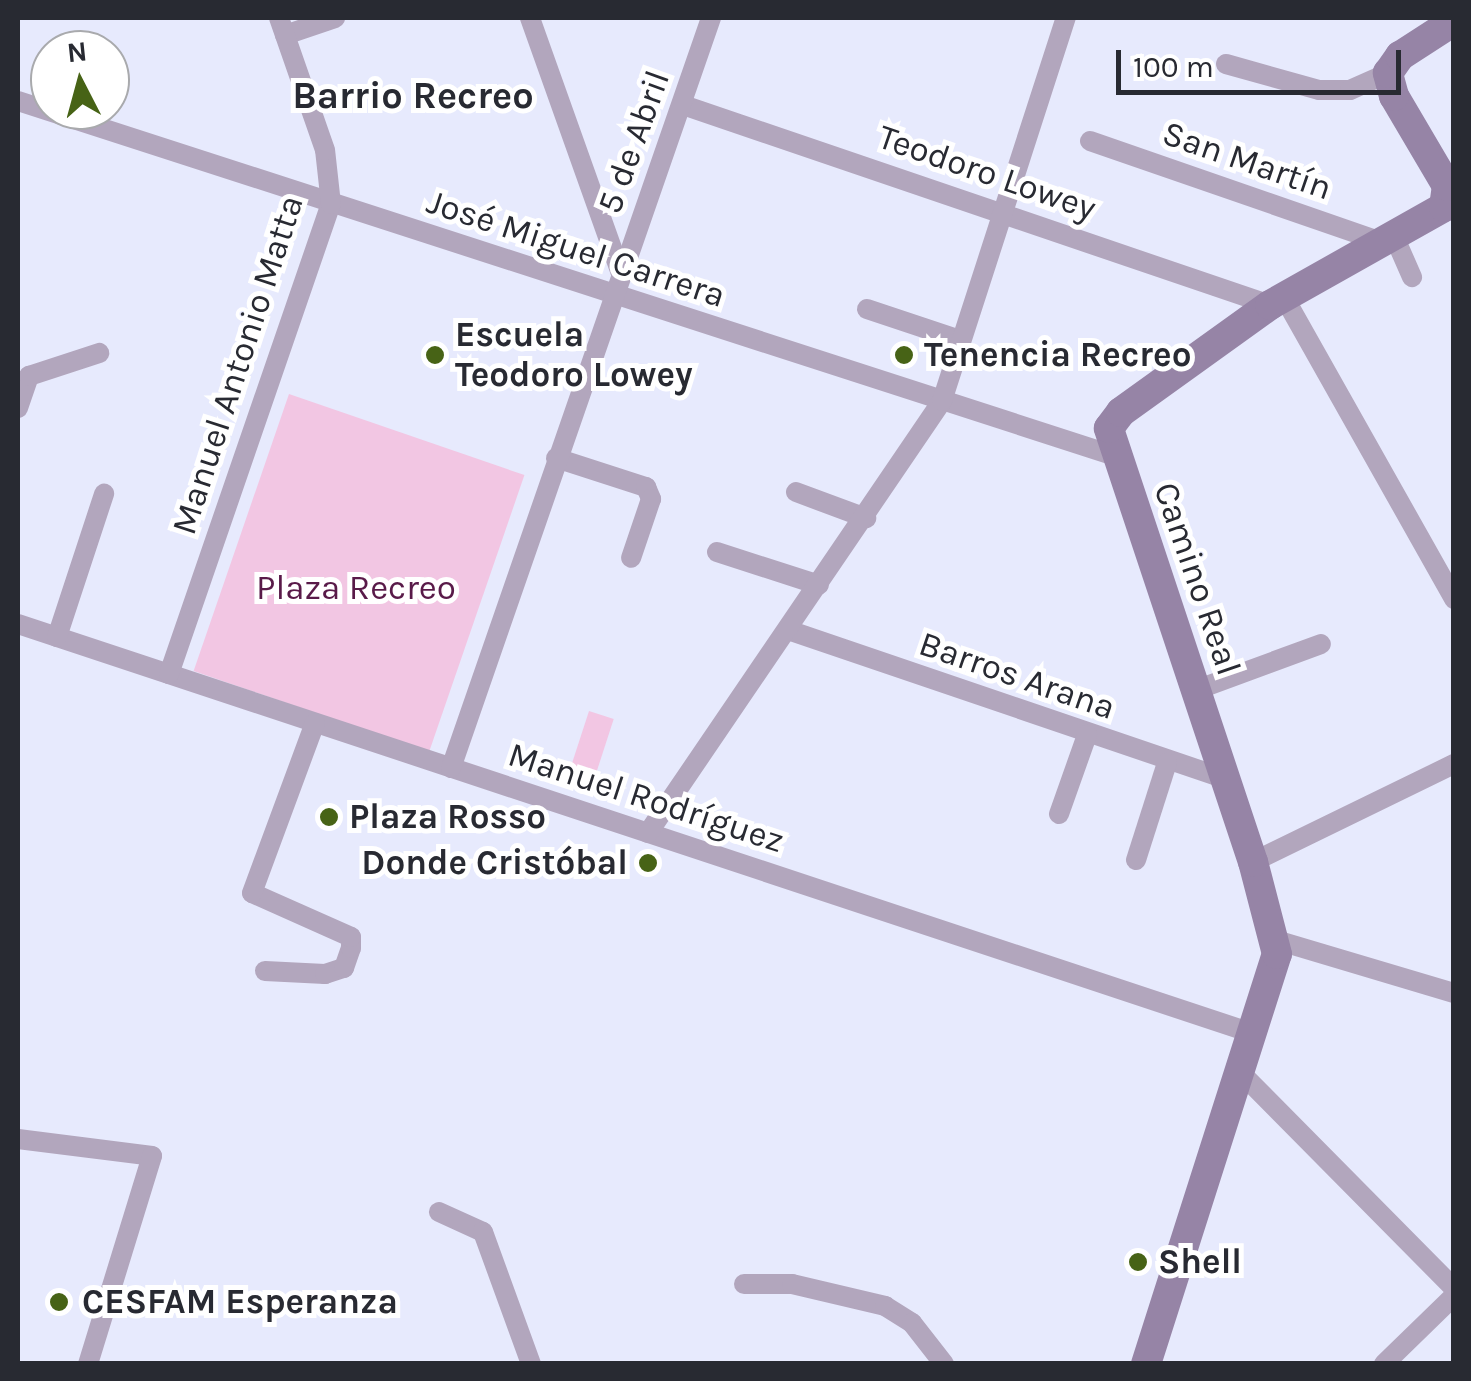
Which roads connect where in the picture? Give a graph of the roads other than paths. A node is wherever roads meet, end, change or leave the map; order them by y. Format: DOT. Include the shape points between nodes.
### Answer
graph roads {
  1 [pos="335,18"];
  2 [pos="530,18"];
  3 [pos="711,18"];
  4 [pos="1066,18"];
  5 [pos="1454,21"];
  6 [pos="282,26"];
  7 [pos="1226,64"];
  8 [pos="1388,73"];
  9 [pos="19,98"];
  10 [pos="683,105"];
  11 [pos="1090,141"];
  12 [pos="1451,198"];
  13 [pos="331,204"];
  14 [pos="1002,212"];
  15 [pos="1388,239"];
  16 [pos="621,274"];
  17 [pos="1412,277"];
  18 [pos="613,296"];
  19 [pos="1277,301"];
  20 [pos="867,309"];
  21 [pos="960,340"];
  22 [pos="100,352"];
  23 [pos="942,401"];
  24 [pos="18,408"];
  25 [pos="1115,456"];
  26 [pos="556,458"];
  27 [pos="796,492"];
  28 [pos="104,494"];
  29 [pos="866,518"];
  30 [pos="716,552"];
  31 [pos="631,558"];
  32 [pos="819,585"];
  33 [pos="1454,599"];
  34 [pos="18,624"];
  35 [pos="788,630"];
  36 [pos="57,637"];
  37 [pos="1320,644"];
  38 [pos="169,674"];
  39 [pos="1196,690"];
  40 [pos="315,723"];
  41 [pos="1087,736"];
  42 [pos="1167,763"];
  43 [pos="1454,764"];
  44 [pos="451,768"];
  45 [pos="1226,779"];
  46 [pos="1059,814"];
  47 [pos="648,833"];
  48 [pos="1136,860"];
  49 [pos="1254,862"];
  50 [pos="1276,940"];
  51 [pos="265,971"];
  52 [pos="1454,993"];
  53 [pos="1255,1034"];
  54 [pos="1242,1074"];
  55 [pos="18,1138"];
  56 [pos="439,1212"];
  57 [pos="744,1284"];
  58 [pos="1454,1288"];
  59 [pos="1454,1296"];
  60 [pos="88,1364"];
  61 [pos="531,1364"];
  62 [pos="944,1364"];
  63 [pos="1146,1364"];
  64 [pos="1384,1364"];
  1 -- 6 [label="street"];
  2 -- 16 [label="street"];
  3 -- 10 [label="street, 5 de Abril"];
  4 -- 14 [label="street"];
  5 -- 8 [label="street" via="1400,56"];
  6 -- 13 [label="street, Manuel Antonio Matta" via="325,150"];
  7 -- 8 [label="street" via="1319,90 1350,90"];
  8 -- 12 [label="street, Camino Real"];
  9 -- 13 [label="street, José Miguel Carrera"];
  10 -- 14 [label="street, Teodoro Lowey"];
  10 -- 16 [label="street, 5 de Abril"];
  11 -- 15 [label="street, San Martín"];
  12 -- 15 [label="street, Camino Real"];
  13 -- 18 [label="street, José Miguel Carrera"];
  13 -- 38 [label="street, Manuel Antonio Matta"];
  14 -- 19 [label="street, Teodoro Lowey"];
  14 -- 21 [label="street"];
  15 -- 17 [label="street"];
  15 -- 19 [label="street, Camino Real"];
  16 -- 18 [label="street, 5 de Abril"];
  18 -- 23 [label="street, José Miguel Carrera"];
  18 -- 26 [label="street, 5 de Abril"];
  19 -- 25 [label="street, Camino Real" via="1114,418 1109,440"];
  19 -- 33 [label="street"];
  20 -- 21 [label="street"];
  21 -- 23 [label="street"];
  22 -- 24 [label="street" via="29,376"];
  23 -- 25 [label="street, José Miguel Carrera"];
  23 -- 29 [label="street"];
  25 -- 39 [label="street, Camino Real"];
  26 -- 31 [label="street" via="646,487 650,499"];
  26 -- 44 [label="street, 5 de Abril"];
  27 -- 29 [label="street"];
  28 -- 36 [label="street"];
  29 -- 32 [label="street"];
  30 -- 32 [label="street"];
  32 -- 35 [label="street"];
  34 -- 36 [label="street, Manuel Rodríguez"];
  35 -- 41 [label="street, Barros Arana"];
  35 -- 47 [label="street"];
  36 -- 38 [label="street, Manuel Rodríguez"];
  37 -- 39 [label="street"];
  38 -- 40 [label="street, Manuel Rodríguez"];
  39 -- 45 [label="street, Camino Real"];
  40 -- 44 [label="street, Manuel Rodríguez"];
  40 -- 51 [label="street" via="252,894 351,937 352,948 344,968 324,974"];
  41 -- 42 [label="street, Barros Arana"];
  41 -- 46 [label="street"];
  42 -- 45 [label="street, Barros Arana"];
  42 -- 48 [label="street"];
  43 -- 49 [label="street"];
  44 -- 47 [label="street, Manuel Rodríguez"];
  45 -- 49 [label="street, Camino Real"];
  47 -- 53 [label="street, Manuel Rodríguez"];
  49 -- 50 [label="street, Camino Real"];
  50 -- 52 [label="street"];
  50 -- 53 [label="street, Camino Real"];
  53 -- 54 [label="street, Camino Real"];
  54 -- 58 [label="street"];
  54 -- 63 [label="street, Camino Real"];
  55 -- 60 [label="street" via="152,1156"];
  56 -- 61 [label="street" via="482,1232"];
  57 -- 62 [label="street" via="792,1284 885,1306 912,1323"];
  59 -- 64 [label="street"];
}
